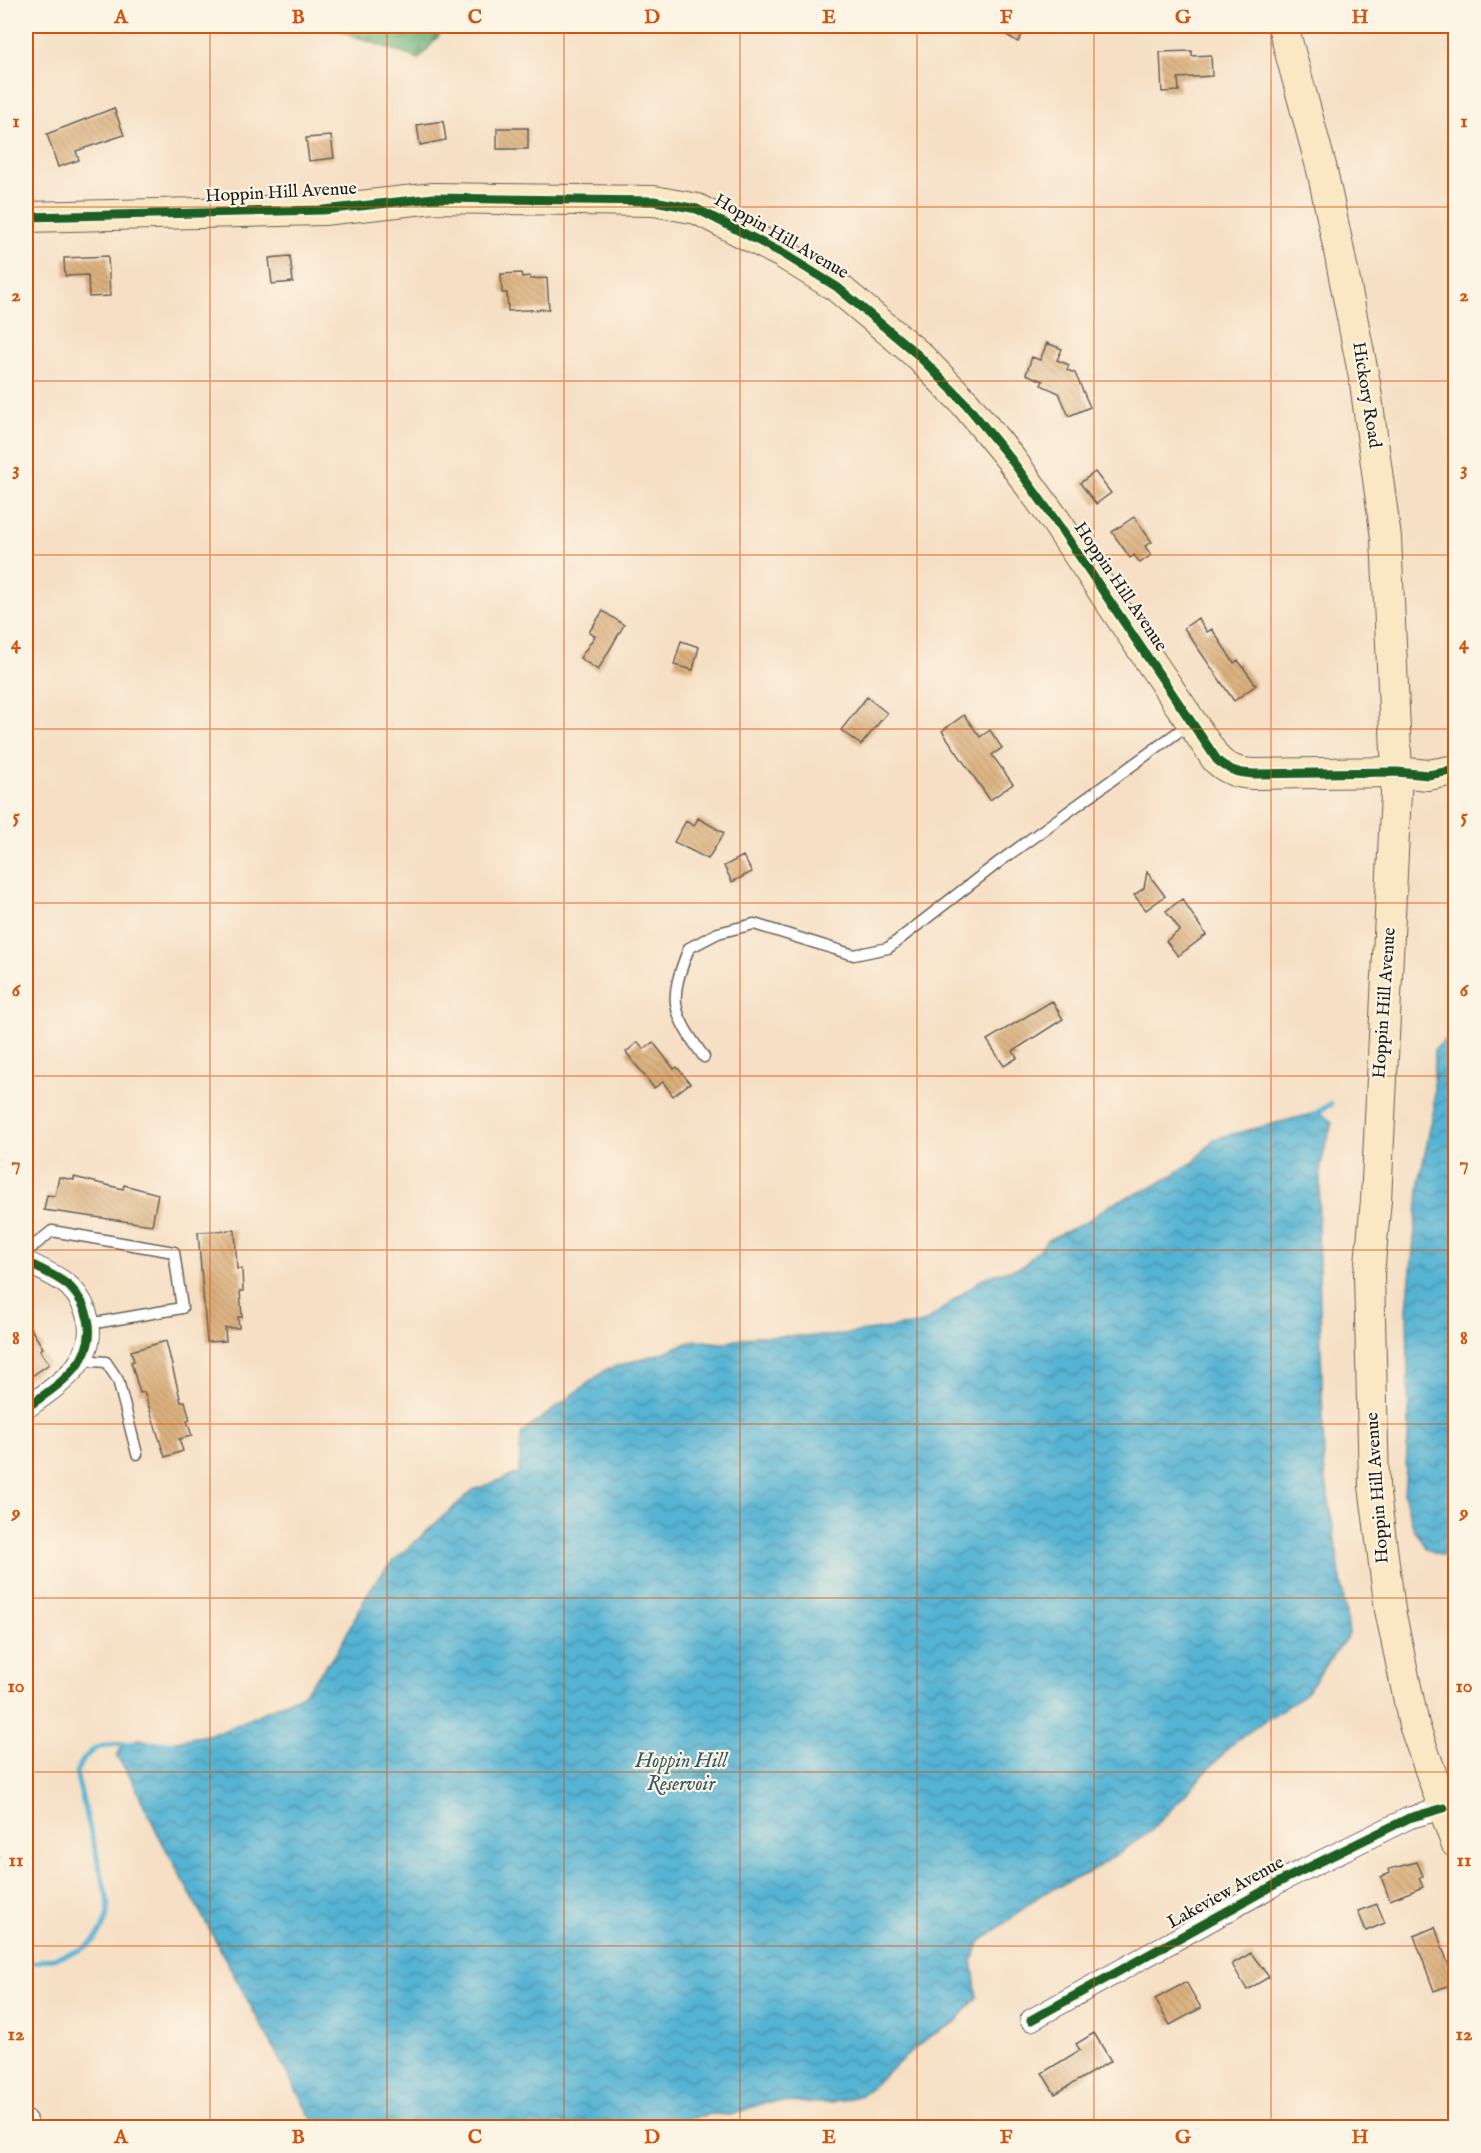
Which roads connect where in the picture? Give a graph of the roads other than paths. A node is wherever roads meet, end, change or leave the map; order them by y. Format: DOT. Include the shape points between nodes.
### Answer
graph roads {
  1 [pos="1283,26"];
  2 [pos="26,217"];
  3 [pos="1192,722"];
  4 [pos="1455,770"];
  5 [pos="1397,772"];
  6 [pos="704,1057"];
  7 [pos="26,1252"];
  8 [pos="26,1262"];
  9 [pos="89,1324"];
  10 [pos="81,1360"];
  11 [pos="26,1408"];
  12 [pos="137,1454"];
  13 [pos="1444,1808"];
  14 [pos="1455,1843"];
  15 [pos="1031,2020"];
  16 [pos="26,2121"];
  17 [pos="29,2127"];
  1 -- 5 [label="main road, Hickory Road" via="1322,170 1373,434 1386,538"];
  2 -- 3 [label="main road, Hoppin Hill Avenue" via="323,210 434,198 644,200 697,209 837,287 918,355 1010,458"];
  3 -- 5 [label="main road, Hoppin Hill Avenue" via="1217,760 1241,773"];
  3 -- 6 [label="lane" via="888,948 854,955 754,924 718,933 689,948 674,994 682,1027"];
  4 -- 5 [label="main road" via="1428,775"];
  5 -- 13 [label="main road, Hoppin Hill Avenue" via="1369,1274 1374,1486 1399,1657 1414,1725"];
  7 -- 9 [label="lane" via="52,1231 174,1252 182,1308"];
  8 -- 9 [label="street" via="69,1287 84,1305"];
  9 -- 10 [label="street" via="90,1340"];
  10 -- 11 [label="street" via="56,1386"];
  10 -- 12 [label="lane" via="106,1362 118,1380"];
  13 -- 14 [label="main road, Hoppin Hill Avenue"];
  13 -- 15 [label="street, Lakeview Avenue" via="1409,1818 1284,1879"];
  16 -- 17 [label="street"];
}
